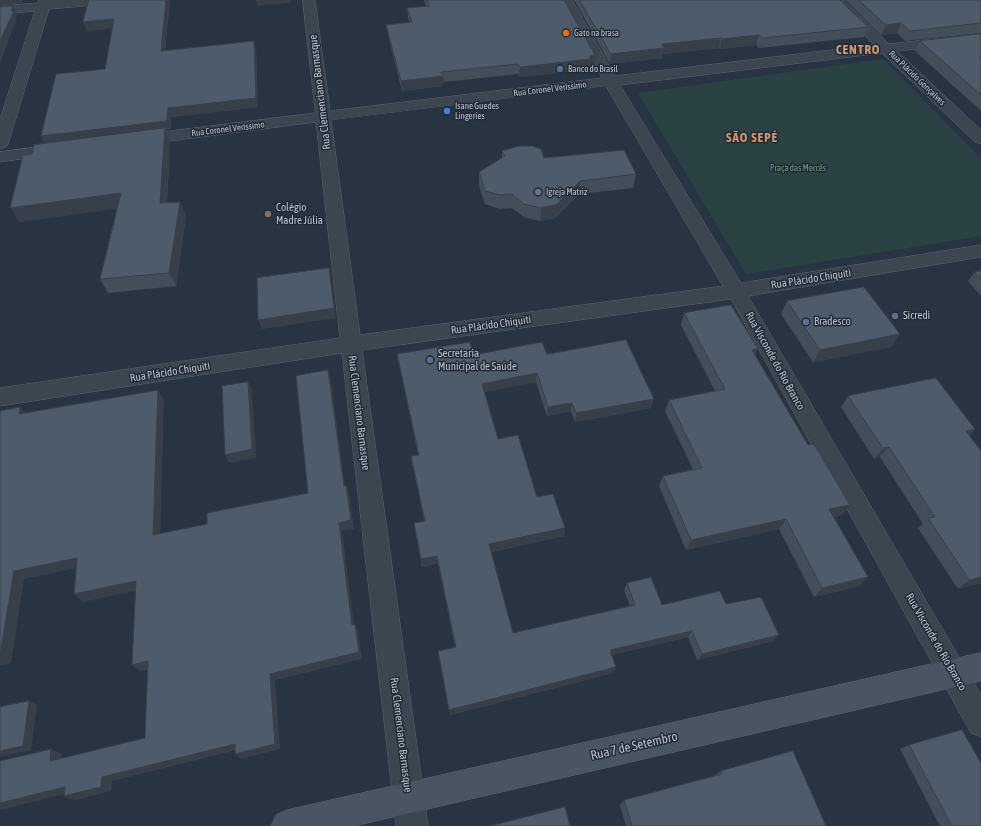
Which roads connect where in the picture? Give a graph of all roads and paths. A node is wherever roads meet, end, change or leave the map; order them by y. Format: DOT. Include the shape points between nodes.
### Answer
graph roads {
  1 [pos="107,0"];
  2 [pos="309,0"];
  3 [pos="566,0"];
  4 [pos="835,0"];
  5 [pos="44,3"];
  6 [pos="0,10"];
  7 [pos="981,38"];
  8 [pos="886,48"];
  9 [pos="610,81"];
  10 [pos="323,117"];
  11 [pos="981,139"];
  12 [pos="126,141"];
  13 [pos="0,144"];
  14 [pos="79,147"];
  15 [pos="0,157"];
  16 [pos="981,252"];
  17 [pos="736,291"];
  18 [pos="350,344"];
  19 [pos="0,397"];
  20 [pos="981,667"];
  21 [pos="954,674"];
  22 [pos="981,723"];
  23 [pos="411,812"];
  24 [pos="287,826"];
  1 -- 5 [label="street"];
  2 -- 10 [label="street, Rua Clemenciano Barnasque"];
  3 -- 9 [label="street, Rua Visconde do Rio Branco"];
  4 -- 8 [label="street, Rua Plácido Gonçalves"];
  5 -- 6 [label="street"];
  5 -- 13 [label="street"];
  7 -- 8 [label="street, Rua Coronel Veríssimo"];
  8 -- 9 [label="street, Rua Coronel Veríssimo"];
  8 -- 11 [label="street, Rua Plácido Gonçalves"];
  9 -- 10 [label="street, Rua Coronel Veríssimo"];
  9 -- 17 [label="street, Rua Visconde do Rio Branco"];
  10 -- 12 [label="street, Rua Coronel Veríssimo"];
  10 -- 18 [label="street, Rua Clemenciano Barnasque"];
  14 -- 15 [label="street"];
  16 -- 17 [label="street, Rua Plácido Chiquiti"];
  17 -- 18 [label="street, Rua Plácido Chiquiti"];
  17 -- 21 [label="street, Rua Visconde do Rio Branco"];
  18 -- 19 [label="street, Rua Plácido Chiquiti"];
  18 -- 23 [label="street, Rua Clemenciano Barnasque"];
  20 -- 21 [label="main road, Rua 7 de Setembro"];
  21 -- 22 [label="street, Rua Visconde do Rio Branco"];
  21 -- 23 [label="main road, Rua 7 de Setembro"];
  23 -- 24 [label="main road, Rua 7 de Setembro"];
}
